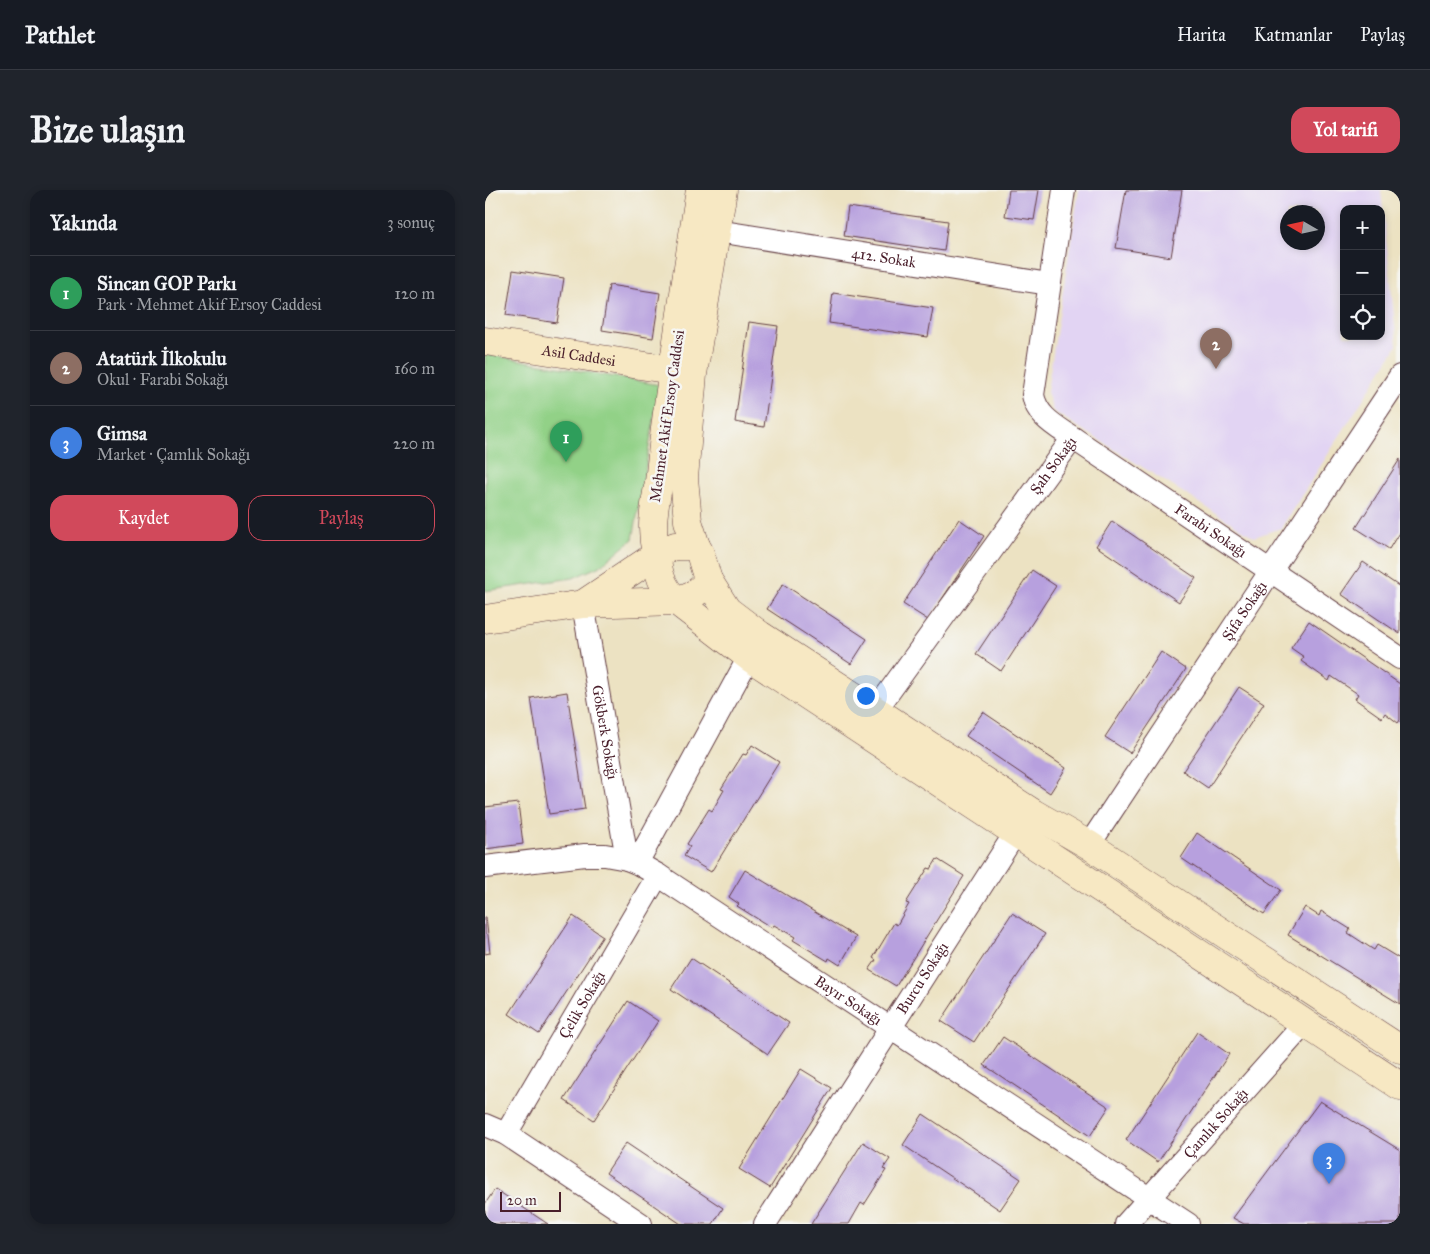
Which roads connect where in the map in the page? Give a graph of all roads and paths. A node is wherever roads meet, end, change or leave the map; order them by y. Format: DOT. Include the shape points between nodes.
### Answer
graph roads {
  1 [pos="700,190"];
  2 [pos="723,190"];
  3 [pos="1064,190"];
  4 [pos="717,231"];
  5 [pos="1049,284"];
  6 [pos="485,341"];
  7 [pos="672,370"];
  8 [pos="1400,376"];
  9 [pos="1073,438"];
  10 [pos="696,546"];
  11 [pos="656,555"];
  12 [pos="1271,571"];
  13 [pos="708,580"];
  14 [pos="676,601"];
  15 [pos="583,604"];
  16 [pos="485,618"];
  17 [pos="749,657"];
  18 [pos="1400,658"];
  19 [pos="876,710"];
  20 [pos="1016,832"];
  21 [pos="1089,845"];
  22 [pos="632,861"];
  23 [pos="485,867"];
  24 [pos="658,875"];
  25 [pos="1305,1023"];
  26 [pos="891,1029"];
  27 [pos="1400,1048"];
  28 [pos="1400,1086"];
  29 [pos="485,1125"];
  30 [pos="506,1134"];
  31 [pos="1149,1198"];
  32 [pos="641,1224"];
  33 [pos="765,1224"];
  34 [pos="1126,1224"];
  35 [pos="1188,1224"];
  1 -- 7 [label="main road, Mehmet Akif Ersoy Caddesi"];
  2 -- 4 [label="main road, Mehmet Akif Ersoy Caddesi"];
  3 -- 5 [label="street, Şah Sokağı"];
  4 -- 5 [label="street, 412. Sokak"];
  4 -- 10 [label="main road, Mehmet Akif Ersoy Caddesi" via="693,374 684,478 688,521"];
  5 -- 9 [label="street, Şah Sokağı" via="1033,394 1042,415"];
  6 -- 7 [label="main road, Asil Caddesi"];
  7 -- 11 [label="main road, Mehmet Akif Ersoy Caddesi" via="654,512"];
  8 -- 12 [label="street, Şifa Sokağı"];
  9 -- 12 [label="street, Farabi Sokağı"];
  9 -- 19 [label="street, Şah Sokağı"];
  10 -- 11 [label="main road" via="675,546"];
  10 -- 13 [label="main road"];
  11 -- 14 [label="main road" via="660,578"];
  11 -- 15 [label="main road"];
  12 -- 18 [label="street, Farabi Sokağı"];
  12 -- 21 [label="street, Şifa Sokağı"];
  13 -- 14 [label="main road" via="693,595"];
  13 -- 19 [label="main road" via="727,610"];
  14 -- 15 [label="main road"];
  14 -- 17 [label="main road"];
  15 -- 16 [label="main road"];
  15 -- 22 [label="street, Gökberk Sokağı"];
  17 -- 20 [label="main road"];
  17 -- 22 [label="street"];
  19 -- 21 [label="main road" via="1033,813"];
  20 -- 25 [label="main road"];
  20 -- 26 [label="street, Burcu Sokağı"];
  21 -- 27 [label="main road"];
  22 -- 23 [label="street, Bayır Sokağı" via="605,855 585,855"];
  22 -- 24 [label="street, Bayır Sokağı"];
  24 -- 26 [label="street, Bayır Sokağı"];
  24 -- 30 [label="street, Çelik Sokağı"];
  25 -- 28 [label="main road"];
  25 -- 31 [label="street, Çamlık Sokağı"];
  26 -- 31 [label="street, Bayır Sokağı"];
  26 -- 33 [label="street, Burcu Sokağı"];
  29 -- 30 [label="street"];
  30 -- 32 [label="street"];
  31 -- 34 [label="street, Çamlık Sokağı"];
  31 -- 35 [label="street, Bayır Sokağı"];
}
